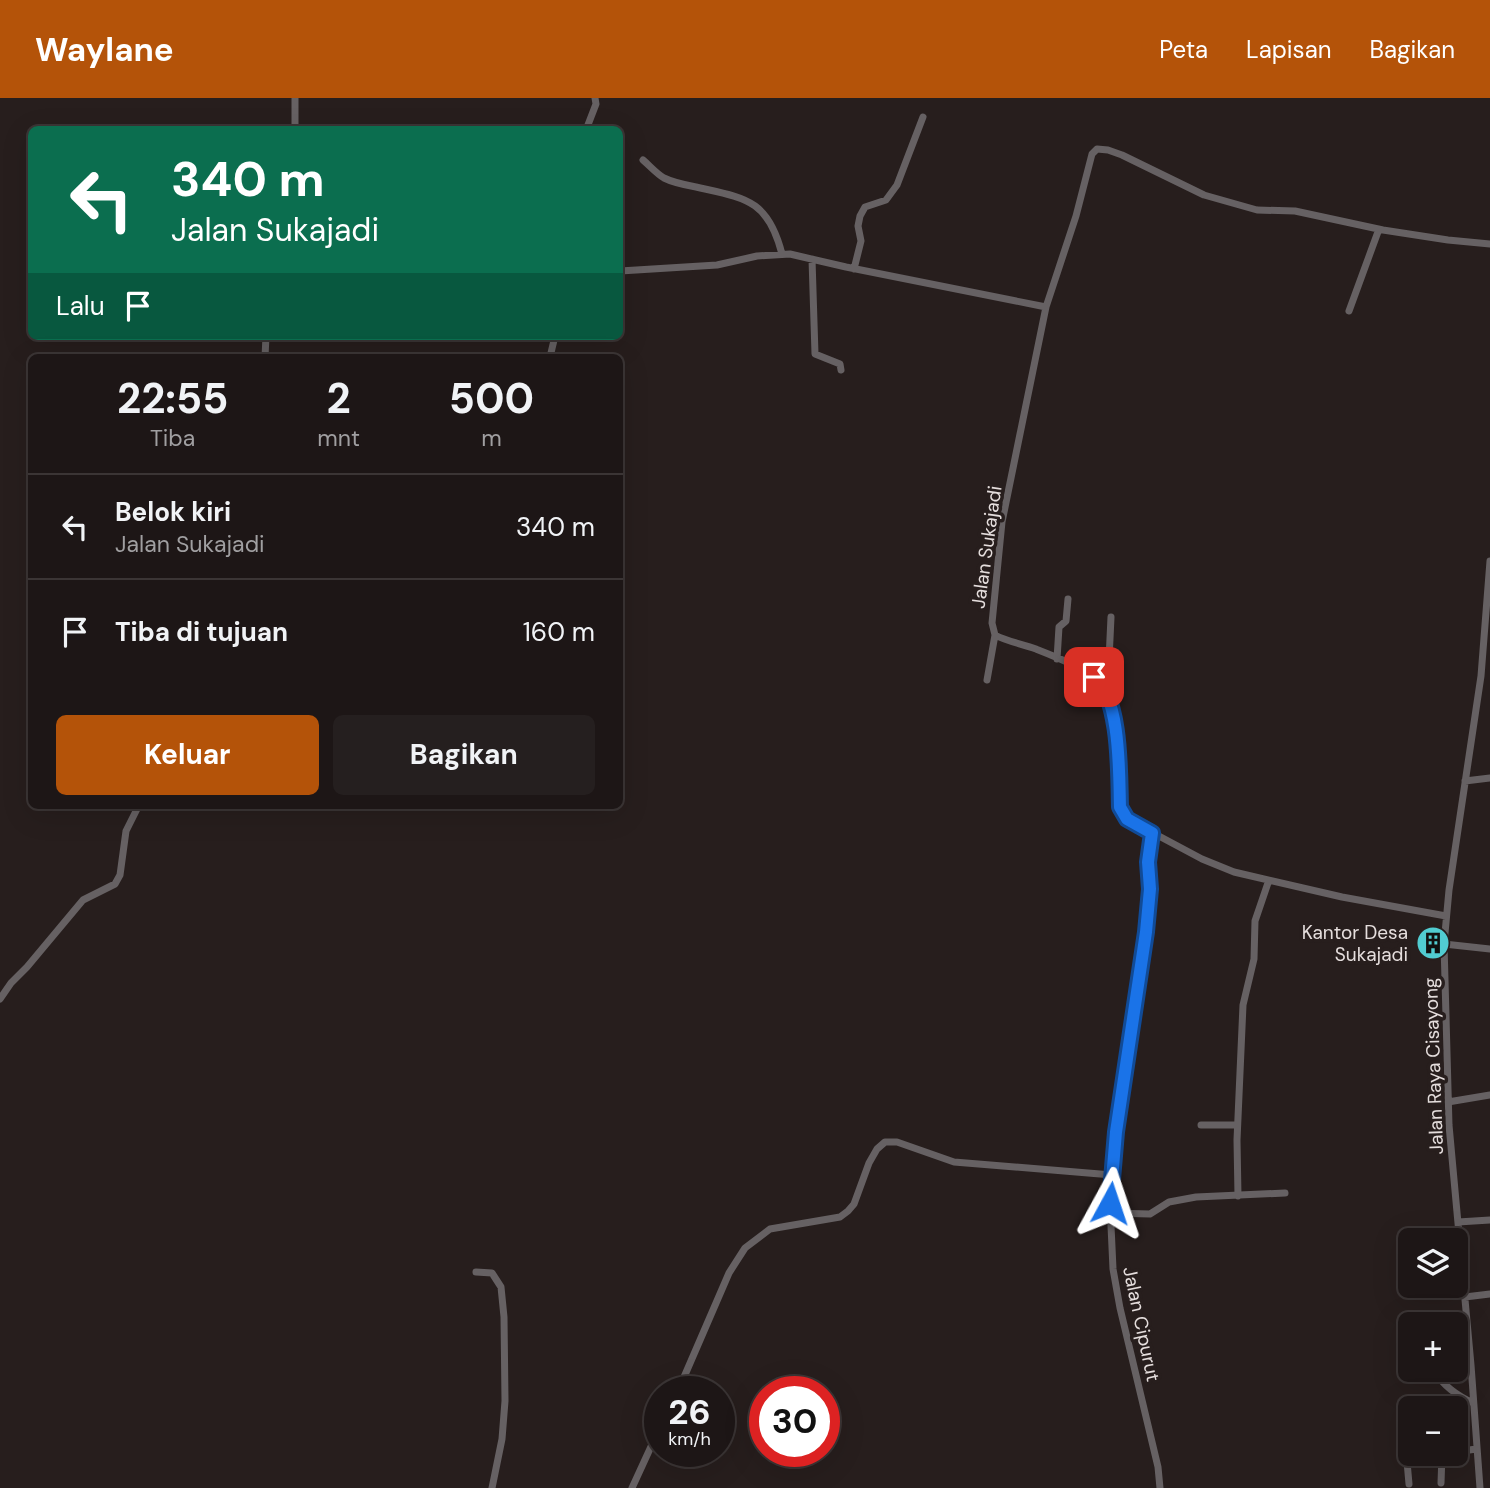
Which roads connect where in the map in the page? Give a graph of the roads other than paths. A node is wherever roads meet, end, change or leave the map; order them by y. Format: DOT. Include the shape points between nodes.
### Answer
graph roads {
  1 [pos="295,98"];
  2 [pos="595,98"];
  3 [pos="923,117"];
  4 [pos="295,126"];
  5 [pos="588,126"];
  6 [pos="643,160"];
  7 [pos="1379,229"];
  8 [pos="1490,244"];
  9 [pos="782,254"];
  10 [pos="812,259"];
  11 [pos="854,269"];
  12 [pos="623,271"];
  13 [pos="1046,307"];
  14 [pos="1349,311"];
  15 [pos="841,370"];
  16 [pos="1490,561"];
  17 [pos="1489,581"];
  18 [pos="1068,599"];
  19 [pos="1111,617"];
  20 [pos="995,635"];
  21 [pos="1486,657"];
  22 [pos="1057,659"];
  23 [pos="1094,677"];
  24 [pos="987,680"];
  25 [pos="1490,778"];
  26 [pos="1465,781"];
  27 [pos="137,809"];
  28 [pos="1152,833"];
  29 [pos="1269,880"];
  30 [pos="1446,916"];
  31 [pos="1444,944"];
  32 [pos="1490,949"];
  33 [pos="0,999"];
  34 [pos="1490,1095"];
  35 [pos="1448,1102"];
  36 [pos="1201,1125"];
  37 [pos="1237,1125"];
  38 [pos="1112,1175"];
  39 [pos="1285,1193"];
  40 [pos="1238,1196"];
  41 [pos="1110,1213"];
  42 [pos="1490,1220"];
  43 [pos="1458,1222"];
  44 [pos="1459,1228"];
  45 [pos="477,1272"];
  46 [pos="1490,1294"];
  47 [pos="1468,1297"];
  48 [pos="1465,1298"];
  49 [pos="684,1376"];
  50 [pos="1442,1382"];
  51 [pos="1473,1403"];
  52 [pos="1476,1449"];
  53 [pos="1468,1450"];
  54 [pos="644,1462"];
  55 [pos="1408,1466"];
  56 [pos="1442,1466"];
  57 [pos="1441,1483"];
  58 [pos="1409,1484"];
  59 [pos="492,1488"];
  60 [pos="632,1488"];
  61 [pos="1160,1488"];
  62 [pos="1480,1488"];
  1 -- 4 [label="street"];
  2 -- 5 [label="street"];
  3 -- 11 [label="street" via="897,185 886,200 866,207 860,216 861,241"];
  6 -- 9 [label="street" via="663,177 743,197 758,207 777,234"];
  7 -- 8 [label="street"];
  7 -- 13 [label="street, Jalan Sukajadi" via="1296,211 1257,210 1217,199 1097,149 1092,153"];
  7 -- 14 [label="street"];
  9 -- 10 [label="street"];
  9 -- 12 [label="street" via="717,265"];
  10 -- 11 [label="street"];
  10 -- 15 [label="street" via="815,354 839,364"];
  11 -- 13 [label="street"];
  13 -- 20 [label="street, Jalan Sukajadi" via="1002,522 992,623"];
  16 -- 17 [label="street, Jalan Raya Cisayong"];
  17 -- 21 [label="street, Jalan Raya Cisayong"];
  18 -- 22 [label="street" via="1066,621 1059,626"];
  19 -- 23 [label="street" via="1109,660"];
  20 -- 22 [label="street, Jalan Sukajadi"];
  20 -- 24 [label="street"];
  21 -- 26 [label="street, Jalan Raya Cisayong"];
  22 -- 23 [label="street, Jalan Sukajadi"];
  23 -- 28 [label="street" via="1112,703 1120,807 1127,819"];
  25 -- 26 [label="street"];
  26 -- 30 [label="street, Jalan Raya Cisayong"];
  27 -- 33 [label="street" via="126,831 115,884 83,900"];
  28 -- 29 [label="street" via="1234,872"];
  28 -- 38 [label="street, Jalan Cipurut" via="1146,932"];
  29 -- 30 [label="street"];
  29 -- 37 [label="street" via="1255,921 1254,959 1243,1005"];
  30 -- 31 [label="street, Jalan Raya Cisayong"];
  31 -- 32 [label="street"];
  31 -- 35 [label="street, Jalan Raya Cisayong"];
  34 -- 35 [label="street"];
  35 -- 43 [label="street, Jalan Raya Cisayong"];
  36 -- 37 [label="street"];
  37 -- 40 [label="street"];
  38 -- 41 [label="street, Jalan Cipurut"];
  38 -- 49 [label="street" via="954,1162 886,1142 877,1149 848,1212 771,1229 745,1248 729,1273"];
  39 -- 40 [label="street"];
  40 -- 41 [label="street" via="1169,1202 1150,1214"];
  41 -- 61 [label="street, Jalan Cipurut" via="1120,1308"];
  42 -- 43 [label="street"];
  43 -- 44 [label="street, Jalan Raya Cisayong"];
  45 -- 59 [label="street" via="492,1273 501,1287 504,1317 505,1401"];
  46 -- 47 [label="street"];
  48 -- 51 [label="street, Jalan Raya Cisayong"];
  50 -- 51 [label="street"];
  51 -- 52 [label="street, Jalan Raya Cisayong"];
  52 -- 53 [label="street"];
  52 -- 62 [label="street, Jalan Raya Cisayong"];
  54 -- 60 [label="street"];
  55 -- 58 [label="street"];
  56 -- 57 [label="street"];
}
